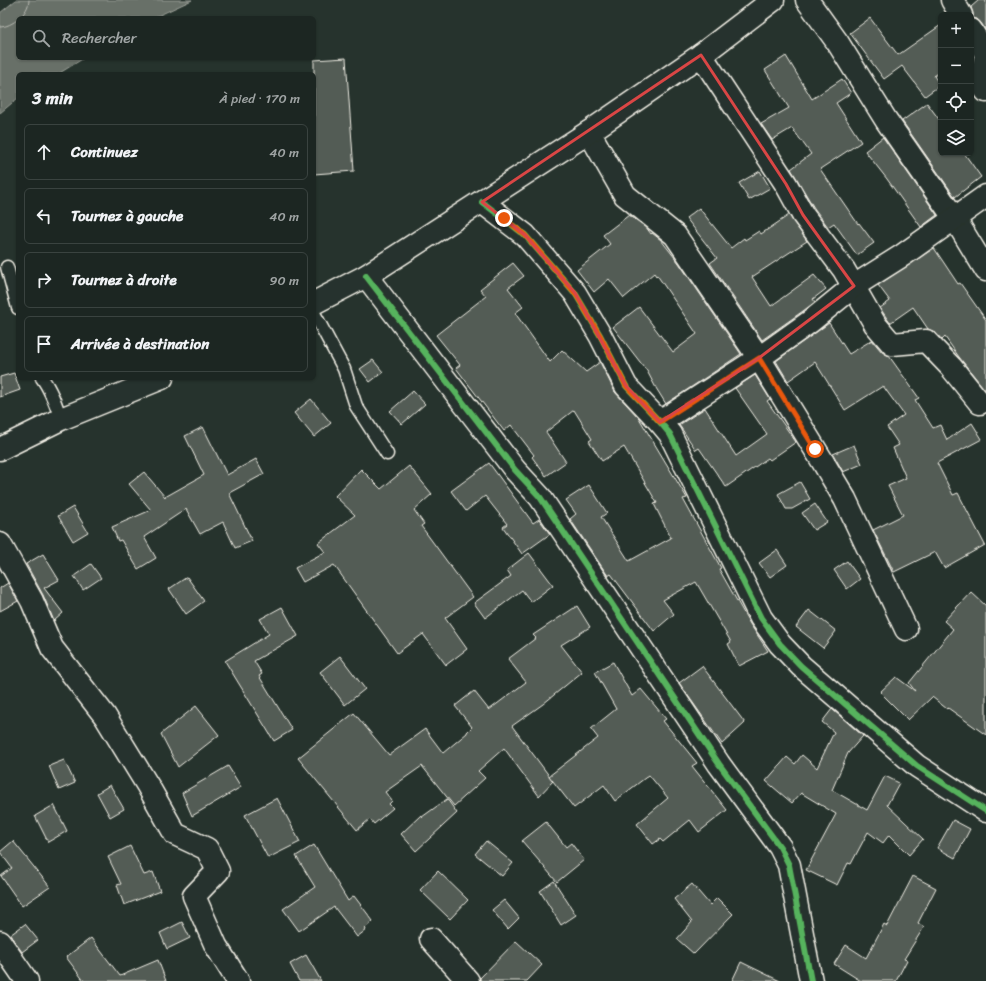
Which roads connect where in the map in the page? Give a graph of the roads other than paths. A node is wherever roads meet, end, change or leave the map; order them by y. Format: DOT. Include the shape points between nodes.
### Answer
graph roads {
  1 [pos="807,0"];
  2 [pos="952,0"];
  3 [pos="767,2"];
  4 [pos="960,12"];
  5 [pos="974,35"];
  6 [pos="701,55"];
  7 [pos="986,91"];
  8 [pos="589,132"];
  9 [pos="986,196"];
  10 [pos="482,202"];
  11 [pos="955,219"];
  12 [pos="7,267"];
  13 [pos="986,270"];
  14 [pos="366,276"];
  15 [pos="854,286"];
  16 [pos="16,301"];
  17 [pos="316,302"];
  18 [pos="316,316"];
  19 [pos="759,358"];
  20 [pos="43,380"];
  21 [pos="157,380"];
  22 [pos="980,403"];
  23 [pos="61,419"];
  24 [pos="660,422"];
  25 [pos="0,449"];
  26 [pos="387,454"];
  27 [pos="0,544"];
  28 [pos="906,630"];
  29 [pos="986,812"];
  30 [pos="431,939"];
  31 [pos="0,942"];
  32 [pos="27,981"];
  33 [pos="238,981"];
  34 [pos="468,981"];
  35 [pos="812,981"];
  1 -- 11 [label="main road"];
  2 -- 4 [label="main road"];
  3 -- 6 [label="main road"];
  5 -- 7 [label="main road" via="986,54 980,83"];
  6 -- 8 [label="main road"];
  6 -- 15 [label="main road" via="786,184 803,215"];
  8 -- 10 [label="main road"];
  8 -- 19 [label="main road" via="624,195 675,235"];
  9 -- 11 [label="main road"];
  10 -- 14 [label="main road"];
  10 -- 24 [label="main road" via="525,235 575,293 626,386"];
  11 -- 13 [label="main road"];
  11 -- 15 [label="main road"];
  12 -- 16 [label="lane"];
  14 -- 17 [label="main road"];
  14 -- 35 [label="main road" via="515,470 540,497 719,764 780,847 789,865"];
  15 -- 19 [label="main road"];
  15 -- 22 [label="main road" via="875,324 892,344 926,341"];
  18 -- 26 [label="lane" via="344,369 356,406"];
  19 -- 24 [label="main road"];
  19 -- 28 [label="main road" via="845,499"];
  20 -- 23 [label="lane" via="53,396"];
  21 -- 23 [label="main road"];
  23 -- 25 [label="main road"];
  24 -- 29 [label="main road" via="670,434 761,618 780,644 801,666 917,766"];
  27 -- 33 [label="main road" via="32,601 52,648 105,716 175,834 207,849 218,871 194,896 216,946"];
  30 -- 34 [label="main road"];
  31 -- 32 [label="main road"];
}
